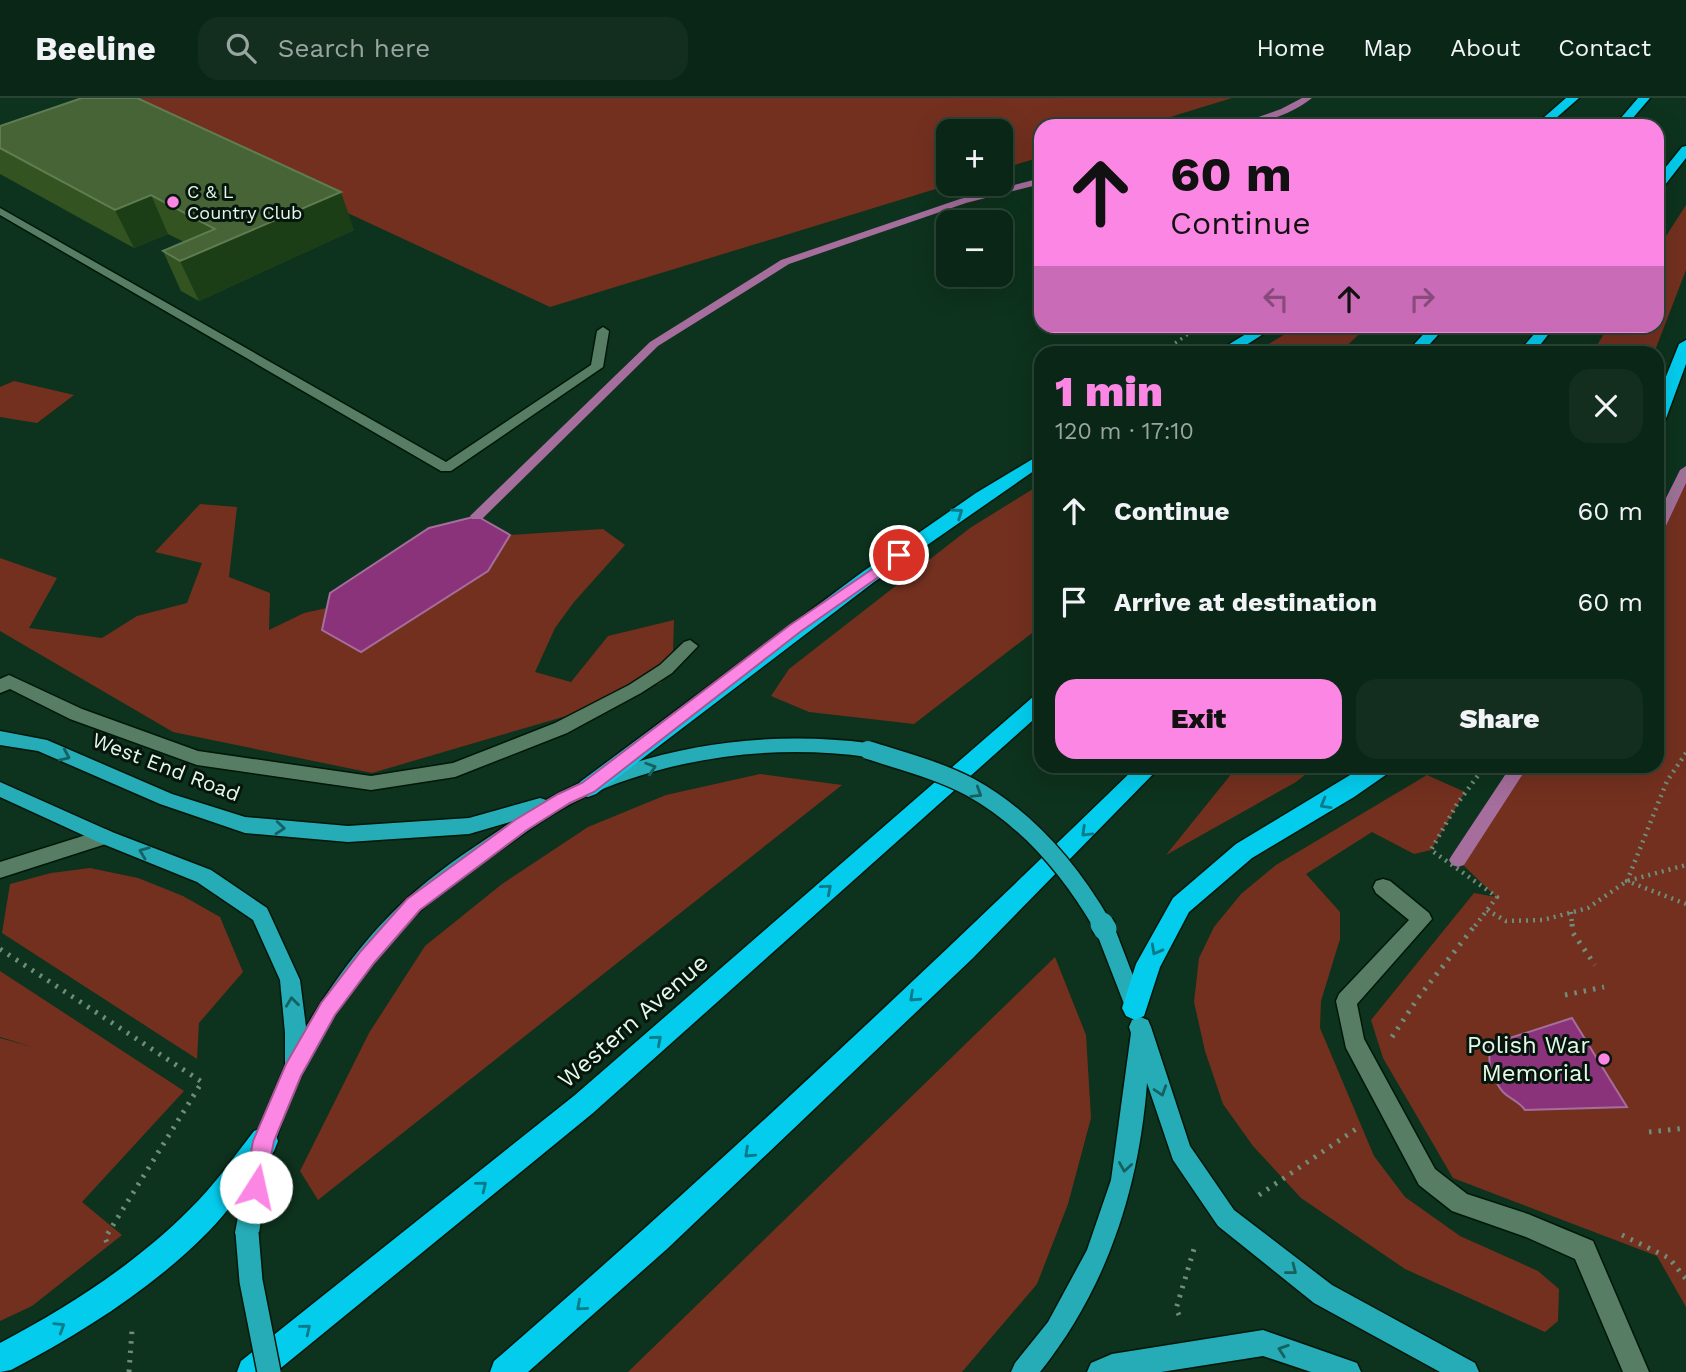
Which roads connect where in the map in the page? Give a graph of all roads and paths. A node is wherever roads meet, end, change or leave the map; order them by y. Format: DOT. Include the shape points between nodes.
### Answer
graph roads {
  1 [pos="1573,98"];
  2 [pos="1644,98"];
  3 [pos="1548,119"];
  4 [pos="1626,119"];
  5 [pos="1686,150"];
  6 [pos="1664,178"];
  7 [pos="0,211"];
  8 [pos="603,331"];
  9 [pos="1190,333"];
  10 [pos="1257,333"];
  11 [pos="1432,333"];
  12 [pos="1686,345"];
  13 [pos="1171,346"];
  14 [pos="1234,346"];
  15 [pos="1420,346"];
  16 [pos="1664,403"];
  17 [pos="1034,463"];
  18 [pos="1686,469"];
  19 [pos="1664,515"];
  20 [pos="690,646"];
  21 [pos="0,687"];
  22 [pos="1034,707"];
  23 [pos="0,738"];
  24 [pos="1686,753"];
  25 [pos="1144,773"];
  26 [pos="1372,773"];
  27 [pos="1480,773"];
  28 [pos="588,788"];
  29 [pos="0,789"];
  30 [pos="564,799"];
  31 [pos="105,837"];
  32 [pos="1686,865"];
  33 [pos="0,870"];
  34 [pos="1628,880"];
  35 [pos="1383,887"];
  36 [pos="1686,904"];
  37 [pos="1487,910"];
  38 [pos="1571,912"];
  39 [pos="0,949"];
  40 [pos="1595,965"];
  41 [pos="1604,987"];
  42 [pos="1565,995"];
  43 [pos="1138,1017"];
  44 [pos="1388,1043"];
  45 [pos="293,1070"];
  46 [pos="1388,1105"];
  47 [pos="1686,1128"];
  48 [pos="1649,1132"];
  49 [pos="264,1141"];
  50 [pos="1261,1193"];
  51 [pos="1615,1232"];
  52 [pos="105,1238"];
  53 [pos="1194,1250"];
  54 [pos="1686,1279"];
  55 [pos="1176,1309"];
  56 [pos="133,1322"];
  57 [pos="0,1359"];
  58 [pos="129,1372"];
  59 [pos="253,1372"];
  60 [pos="269,1372"];
  61 [pos="505,1372"];
  62 [pos="1024,1372"];
  63 [pos="1100,1372"];
  64 [pos="1348,1372"];
  65 [pos="1466,1372"];
  66 [pos="1636,1372"];
  1 -- 3 [label="highway"];
  2 -- 4 [label="highway"];
  5 -- 6 [label="highway"];
  7 -- 8 [label="lane" via="446,468 597,367"];
  9 -- 13 [label="path"];
  10 -- 14 [label="highway"];
  11 -- 15 [label="highway"];
  12 -- 16 [label="highway"];
  28 -- 17 [label="highway, one-way" via="795,629"];
  18 -- 19 [label="path"];
  20 -- 21 [label="lane" via="635,689 561,728 455,770 371,783 197,758 76,714 9,681"];
  59 -- 22 [label="highway, Western Avenue, one-way" via="583,1104"];
  23 -- 30 [label="main road, West End Road, one-way" via="41,745 166,799 245,825 348,834 469,826"];
  24 -- 34 [label="path" via="1667,781"];
  25 -- 61 [label="highway, one-way" via="964,950 667,1229"];
  26 -- 43 [label="highway, one-way" via="1244,851 1181,905 1148,964"];
  27 -- 37 [label="path" via="1431,850 1497,897"];
  28 -- 30 [label="main road"];
  28 -- 43 [label="main road, one-way, bridge" via="677,759 779,744 868,750 969,787 1034,836 1077,882 1105,929"];
  29 -- 31 [label="main road"];
  30 -- 45 [label="main road" via="470,860 414,904 328,1009"];
  31 -- 33 [label="lane"];
  45 -- 31 [label="main road, one-way" via="296,1033 290,981 260,914 204,876"];
  32 -- 34 [label="path"];
  34 -- 36 [label="path"];
  34 -- 38 [label="path" via="1588,908"];
  35 -- 46 [label="lane" via="1422,919 1346,1001 1354,1041"];
  37 -- 38 [label="path" via="1506,920 1544,920"];
  37 -- 44 [label="path"];
  38 -- 40 [label="path" via="1573,933"];
  39 -- 52 [label="path" via="202,1082"];
  41 -- 42 [label="path"];
  43 -- 62 [label="main road, one-way" via="1135,1111 1123,1180 1097,1256 1057,1331"];
  43 -- 65 [label="main road, one-way" via="1181,1152 1226,1218 1324,1294"];
  45 -- 49 [label="main road"];
  46 -- 50 [label="path"];
  46 -- 66 [label="lane" via="1427,1177 1460,1203 1584,1250"];
  47 -- 48 [label="path"];
  57 -- 49 [label="highway, one-way" via="56,1331 123,1285 200,1220"];
  49 -- 60 [label="main road, bridge" via="247,1233 251,1281"];
  51 -- 54 [label="path" via="1669,1258"];
  53 -- 55 [label="path"];
  56 -- 58 [label="path"];
  64 -- 63 [label="main road, one-way" via="1263,1343"];
}
